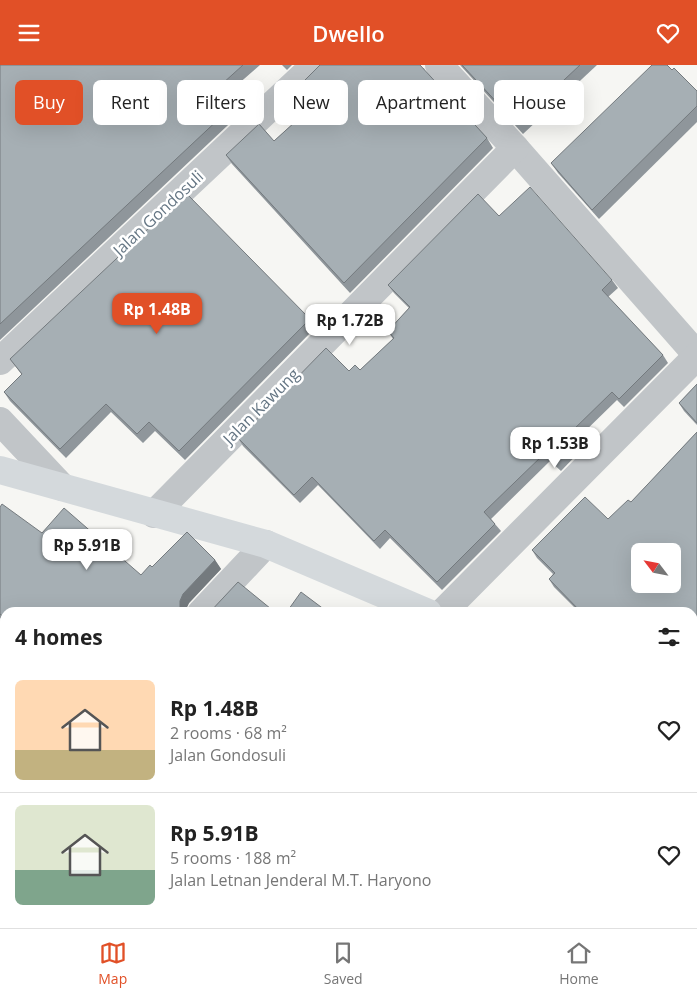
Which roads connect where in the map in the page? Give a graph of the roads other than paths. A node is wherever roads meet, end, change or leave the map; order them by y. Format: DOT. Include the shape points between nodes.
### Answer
graph roads {
  1 [pos="315,65"];
  2 [pos="439,65"];
  3 [pos="515,148"];
  4 [pos="697,355"];
  5 [pos="0,361"];
  6 [pos="0,421"];
  7 [pos="0,470"];
  8 [pos="62,487"];
  9 [pos="154,514"];
  10 [pos="266,544"];
  11 [pos="206,607"];
  12 [pos="414,607"];
  13 [pos="448,607"];
  1 -- 5 [label="street, Jalan Gondosuli"];
  2 -- 3 [label="street"];
  3 -- 4 [label="street"];
  3 -- 9 [label="street, Jalan Kawung"];
  4 -- 13 [label="street"];
  6 -- 8 [label="street"];
  7 -- 8 [label="highway"];
  8 -- 9 [label="highway"];
  9 -- 10 [label="highway"];
  10 -- 11 [label="street"];
  10 -- 12 [label="highway"];
}
